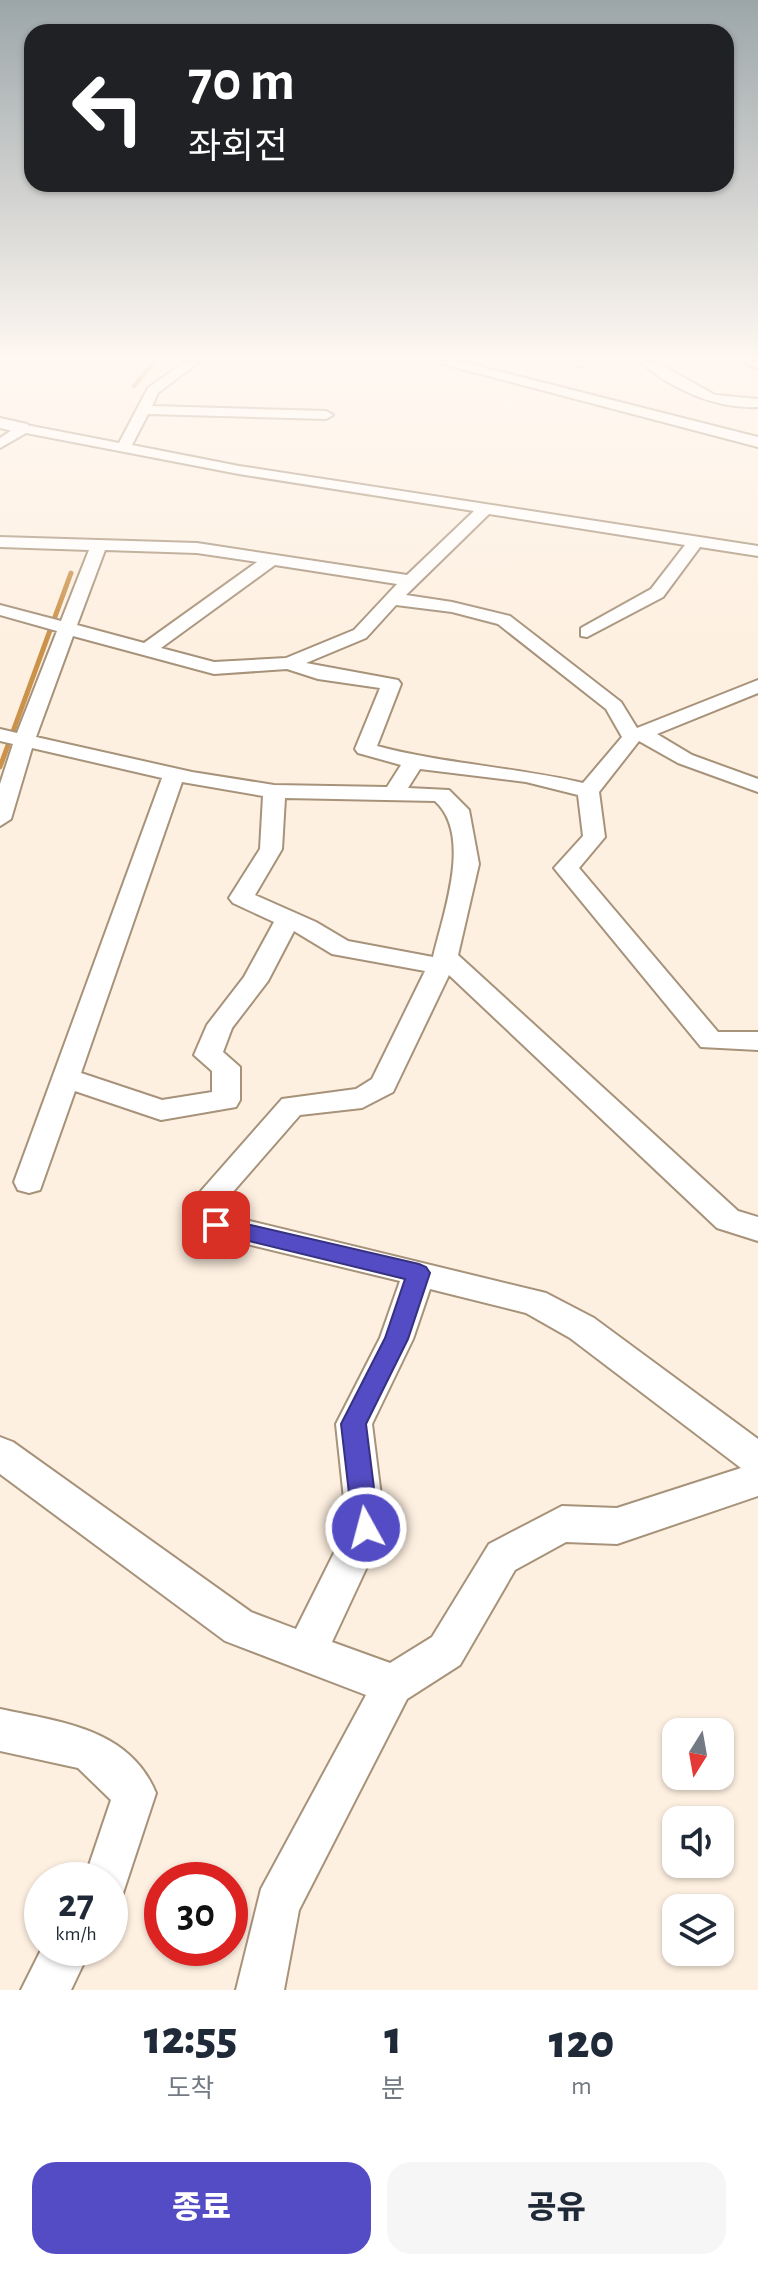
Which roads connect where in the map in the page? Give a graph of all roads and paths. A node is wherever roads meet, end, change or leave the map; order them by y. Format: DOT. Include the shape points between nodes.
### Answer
graph roads {
  1 [pos="160,455"];
  2 [pos="487,507"];
  3 [pos="698,539"];
  4 [pos="0,542"];
  5 [pos="99,544"];
  6 [pos="758,551"];
  7 [pos="273,559"];
  8 [pos="411,581"];
  9 [pos="395,596"];
  10 [pos="0,610"];
  11 [pos="69,626"];
  12 [pos="587,632"];
  13 [pos="148,649"];
  14 [pos="289,663"];
  15 [pos="758,686"];
  16 [pos="637,736"];
  17 [pos="11,738"];
  18 [pos="414,762"];
  19 [pos="174,773"];
  20 [pos="758,786"];
  21 [pos="274,791"];
  22 [pos="588,791"];
  23 [pos="393,794"];
  24 [pos="0,819"];
  25 [pos="288,919"];
  26 [pos="443,961"];
  27 [pos="758,1041"];
  28 [pos="66,1078"];
  29 [pos="29,1182"];
  30 [pos="758,1229"];
  31 [pos="419,1273"];
  32 [pos="0,1453"];
  33 [pos="758,1464"];
  34 [pos="306,1652"];
  35 [pos="393,1685"];
  36 [pos="0,1730"];
  37 [pos="112,1862"];
  38 [pos="58,1966"];
  39 [pos="45,1990"];
  40 [pos="260,1990"];
  1 -- 2 [label="street"];
  2 -- 3 [label="street"];
  2 -- 8 [label="street"];
  3 -- 6 [label="street"];
  3 -- 12 [label="street" via="657,593"];
  4 -- 5 [label="street"];
  5 -- 7 [label="street" via="197,548"];
  5 -- 11 [label="street"];
  7 -- 8 [label="street"];
  7 -- 13 [label="street"];
  8 -- 9 [label="street"];
  9 -- 14 [label="street" via="360,634"];
  9 -- 16 [label="street" via="403,602 504,620 614,706"];
  10 -- 11 [label="street"];
  11 -- 13 [label="street"];
  11 -- 17 [label="street"];
  13 -- 14 [label="street" via="214,668"];
  14 -- 18 [label="street" via="391,684 365,749"];
  15 -- 16 [label="street"];
  16 -- 20 [label="street"];
  16 -- 22 [label="street"];
  17 -- 19 [label="street"];
  17 -- 24 [label="street"];
  18 -- 22 [label="street" via="526,776"];
  18 -- 23 [label="street"];
  19 -- 21 [label="street"];
  19 -- 28 [label="street"];
  21 -- 23 [label="street"];
  21 -- 25 [label="street" via="271,849 241,898"];
  22 -- 27 [label="street" via="594,837 566,868 711,1041"];
  23 -- 26 [label="street" via="441,795 458,810 467,864"];
  25 -- 26 [label="street" via="341,948"];
  25 -- 28 [label="street" via="255,981 220,1025 208,1055 226,1067 226,1100 161,1110"];
  26 -- 30 [label="street" via="728,1220"];
  26 -- 31 [label="street" via="383,1085 362,1098 292,1106 209,1199 216,1225"];
  28 -- 29 [label="street"];
  31 -- 33 [label="street" via="534,1302 582,1328"];
  31 -- 34 [label="street" via="396,1339 354,1424 366,1528"];
  32 -- 34 [label="street" via="239,1627"];
  33 -- 35 [label="street" via="617,1526 562,1524 502,1557 446,1651"];
  34 -- 35 [label="street"];
  35 -- 40 [label="street" via="277,1905"];
  36 -- 37 [label="street" via="89,1749 135,1793"];
  38 -- 39 [label="street"];
}
